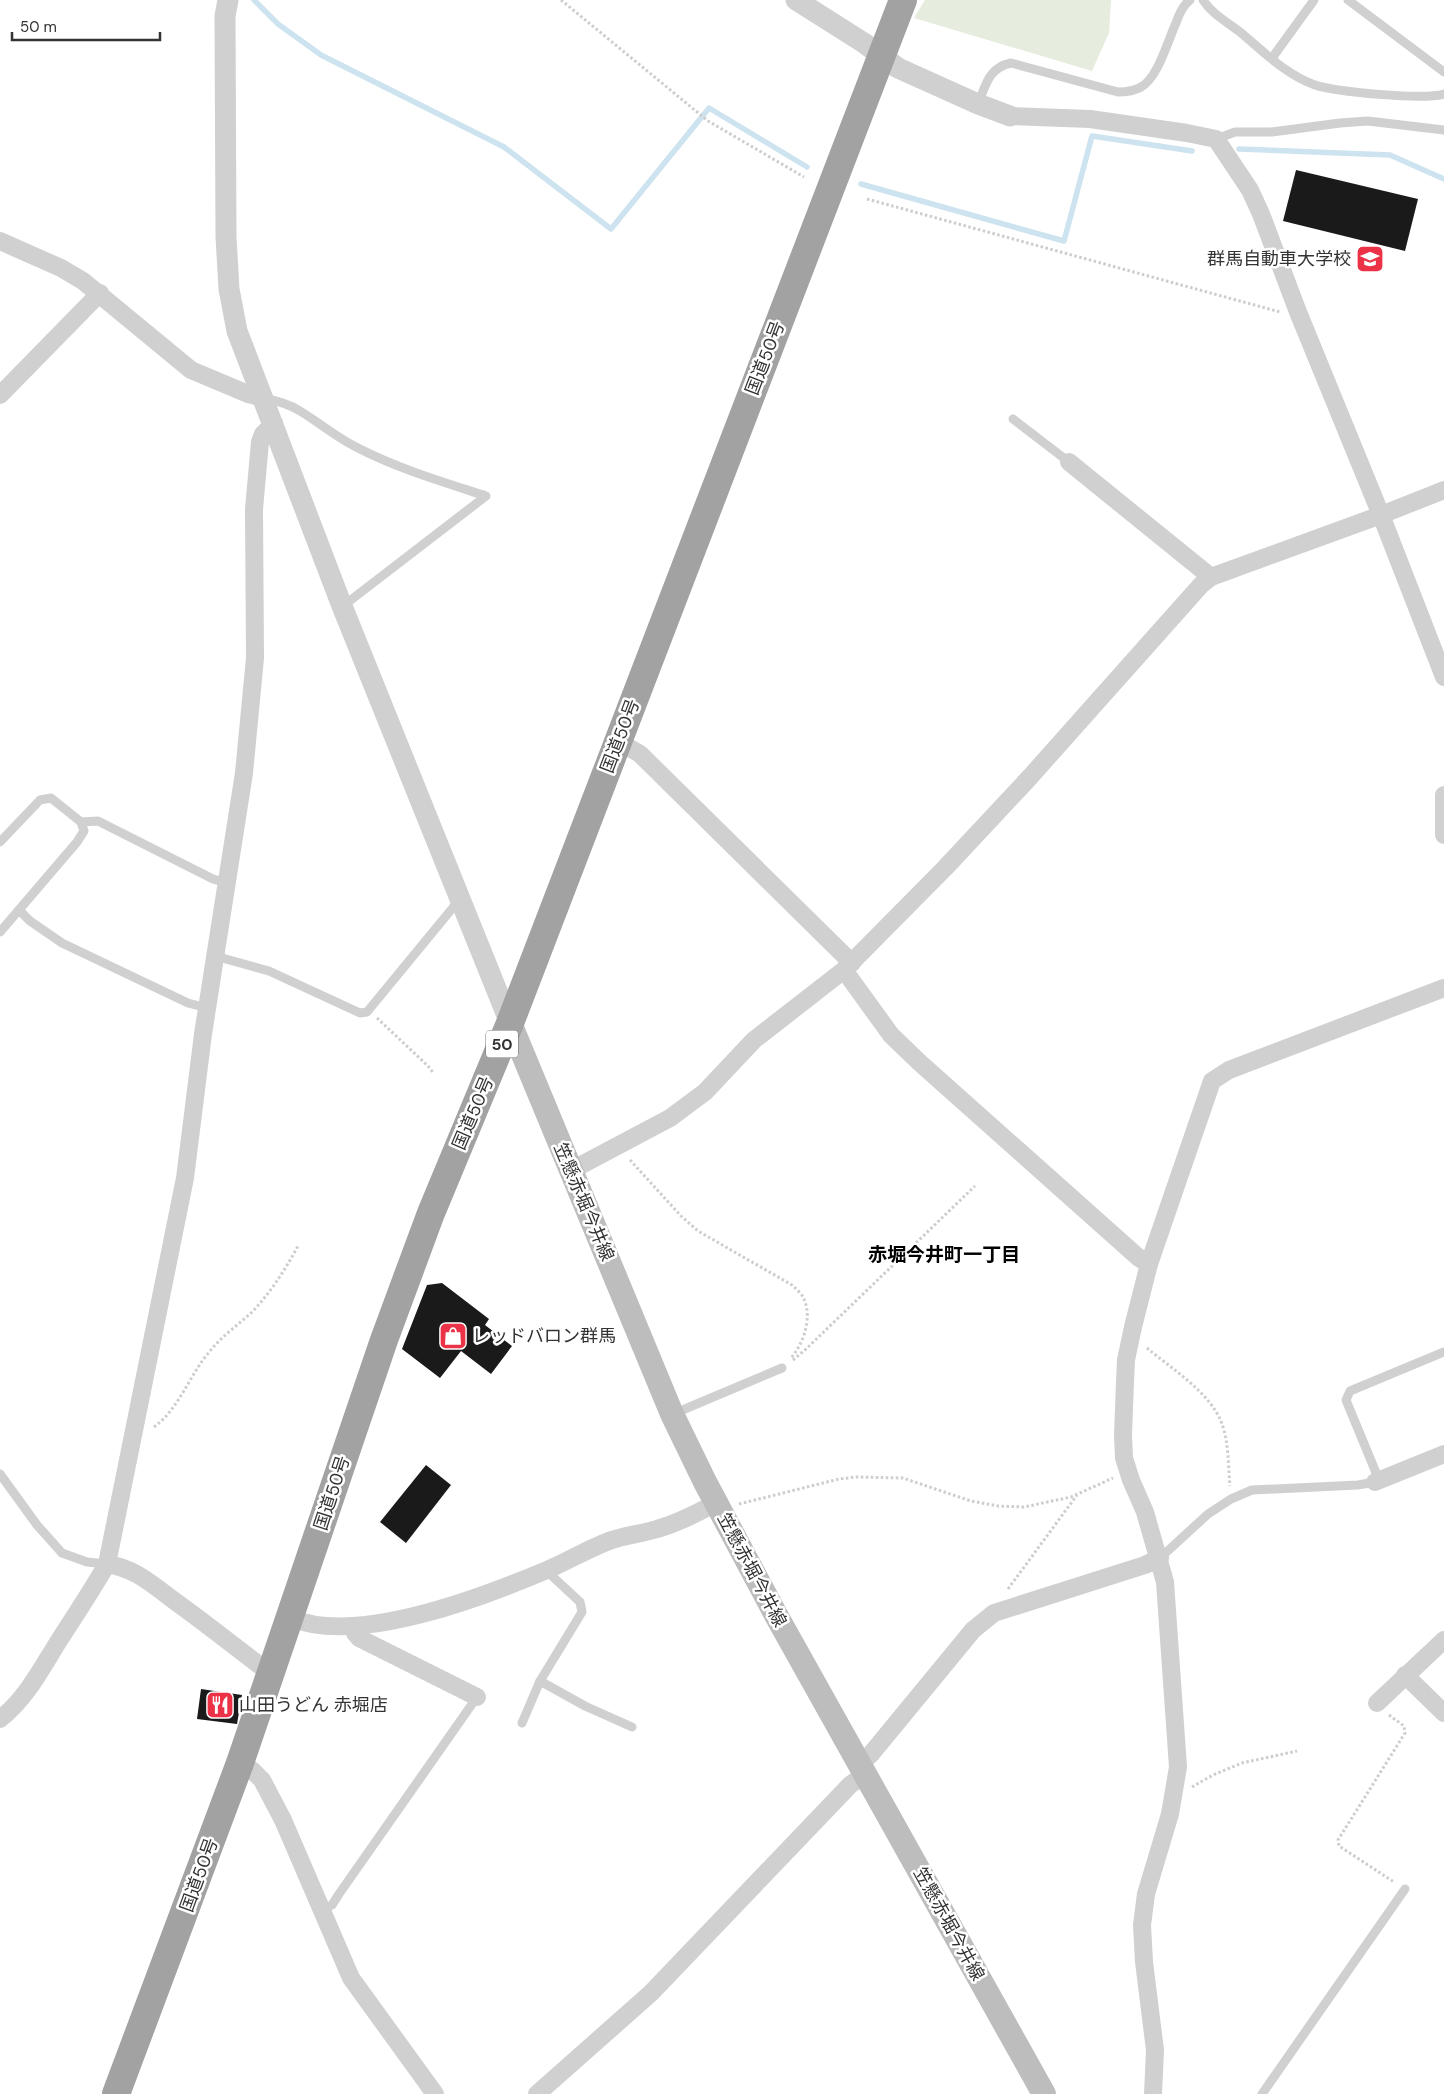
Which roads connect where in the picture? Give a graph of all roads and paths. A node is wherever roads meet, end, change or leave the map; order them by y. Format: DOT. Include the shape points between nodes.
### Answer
graph roads {
  1 [pos="228,0"];
  2 [pos="561,0"];
  3 [pos="796,0"];
  4 [pos="903,0"];
  5 [pos="1190,0"];
  6 [pos="1203,0"];
  7 [pos="1314,0"];
  8 [pos="1348,0"];
  9 [pos="882,56"];
  10 [pos="1272,58"];
  11 [pos="1444,72"];
  12 [pos="1444,94"];
  13 [pos="978,104"];
  14 [pos="1010,116"];
  15 [pos="1444,130"];
  16 [pos="1216,139"];
  17 [pos="804,177"];
  18 [pos="867,199"];
  19 [pos="0,241"];
  20 [pos="100,294"];
  21 [pos="1298,312"];
  22 [pos="0,395"];
  23 [pos="264,398"];
  24 [pos="1013,419"];
  25 [pos="274,423"];
  26 [pos="1069,462"];
  27 [pos="1444,490"];
  28 [pos="1381,515"];
  29 [pos="1211,577"];
  30 [pos="342,606"];
  31 [pos="1444,677"];
  32 [pos="617,744"];
  33 [pos="1444,796"];
  34 [pos="81,822"];
  35 [pos="1444,835"];
  36 [pos="0,842"];
  37 [pos="227,883"];
  38 [pos="460,898"];
  39 [pos="19,910"];
  40 [pos="0,932"];
  41 [pos="215,956"];
  42 [pos="848,966"];
  43 [pos="1444,988"];
  44 [pos="207,1008"];
  45 [pos="367,1012"];
  46 [pos="510,1023"];
  47 [pos="434,1074"];
  48 [pos="619,1145"];
  49 [pos="570,1171"];
  50 [pos="975,1186"];
  51 [pos="298,1246"];
  52 [pos="1149,1264"];
  53 [pos="1131,1335"];
  54 [pos="1444,1352"];
  55 [pos="782,1368"];
  56 [pos="672,1414"];
  57 [pos="134,1430"];
  58 [pos="1444,1454"];
  59 [pos="1128,1470"];
  60 [pos="0,1474"];
  61 [pos="1377,1481"];
  62 [pos="1077,1494"];
  63 [pos="1231,1499"];
  64 [pos="718,1507"];
  65 [pos="1160,1558"];
  66 [pos="107,1564"];
  67 [pos="548,1570"];
  68 [pos="994,1614"];
  69 [pos="291,1618"];
  70 [pos="352,1626"];
  71 [pos="1444,1640"];
  72 [pos="271,1674"];
  73 [pos="1405,1675"];
  74 [pos="540,1681"];
  75 [pos="477,1697"];
  76 [pos="1376,1703"];
  77 [pos="1444,1713"];
  78 [pos="0,1719"];
  79 [pos="522,1722"];
  80 [pos="632,1727"];
  81 [pos="1297,1751"];
  82 [pos="240,1763"];
  83 [pos="862,1769"];
  84 [pos="1175,1790"];
  85 [pos="1405,1889"];
  86 [pos="323,1910"];
  87 [pos="116,2094"];
  88 [pos="435,2094"];
  89 [pos="537,2094"];
  90 [pos="1044,2094"];
  91 [pos="1153,2094"];
  92 [pos="1262,2094"];
  1 -- 23 [label="street" via="226,238 229,289 238,331"];
  2 -- 17 [label="path" via="708,121"];
  3 -- 9 [label="street"];
  4 -- 9 [label="highway, 国道50号 / 50"];
  5 -- 13 [label="lane" via="1178,17 1155,72 1141,87 1118,92 1011,63 1000,65 993,72"];
  6 -- 10 [label="lane"];
  7 -- 10 [label="lane"];
  8 -- 11 [label="lane"];
  9 -- 13 [label="street" via="898,68"];
  9 -- 32 [label="highway, 国道50号 / 50"];
  10 -- 12 [label="lane" via="1299,78 1330,89 1418,96"];
  13 -- 14 [label="street"];
  14 -- 16 [label="street" via="1090,119"];
  15 -- 16 [label="lane" via="1368,121 1272,132 1235,132"];
  16 -- 21 [label="street" via="1250,190"];
  18 -- 21 [label="path" via="1273,310"];
  19 -- 20 [label="street" via="61,268"];
  20 -- 22 [label="street"];
  20 -- 23 [label="street" via="191,370"];
  21 -- 28 [label="street"];
  23 -- 25 [label="street"];
  23 -- 30 [label="lane" via="300,410 358,448 422,476 486,496"];
  24 -- 26 [label="lane"];
  25 -- 30 [label="street"];
  25 -- 37 [label="street" via="260,442 254,509 255,658 244,773"];
  26 -- 29 [label="street"];
  27 -- 28 [label="street"];
  28 -- 29 [label="street"];
  28 -- 31 [label="street"];
  29 -- 42 [label="street" via="1030,777"];
  30 -- 38 [label="street"];
  32 -- 42 [label="street" via="640,754"];
  32 -- 46 [label="highway, 国道50号 / 50"];
  33 -- 35 [label="street"];
  34 -- 36 [label="lane" via="51,798 40,800"];
  34 -- 37 [label="lane" via="98,821"];
  34 -- 39 [label="lane" via="84,831 77,842"];
  37 -- 41 [label="street"];
  38 -- 45 [label="lane"];
  38 -- 46 [label="street"];
  39 -- 40 [label="lane"];
  39 -- 44 [label="lane" via="62,943 188,1003"];
  41 -- 44 [label="street"];
  41 -- 45 [label="lane" via="269,972 360,1013"];
  42 -- 48 [label="street" via="754,1040 705,1092 670,1118"];
  42 -- 52 [label="street" via="891,1035"];
  43 -- 52 [label="street" via="1230,1070 1212,1081"];
  44 -- 57 [label="street" via="185,1178"];
  45 -- 47 [label="path"];
  46 -- 49 [label="main road, 笠懸赤堀今井線"];
  46 -- 69 [label="highway, 国道50号 / 50" via="431,1213 387,1331"];
  48 -- 49 [label="street"];
  48 -- 55 [label="path" via="680,1216 698,1231 792,1285 803,1296 807,1324 797,1349"];
  49 -- 56 [label="main road, 笠懸赤堀今井線"];
  50 -- 55 [label="path" via="805,1350"];
  51 -- 57 [label="path" via="285,1272 266,1295 195,1370 166,1419 151,1429"];
  52 -- 53 [label="street"];
  53 -- 59 [label="street" via="1126,1360 1123,1435"];
  53 -- 63 [label="path" via="1212,1404 1223,1425"];
  54 -- 61 [label="lane" via="1350,1391 1346,1400"];
  55 -- 56 [label="lane"];
  56 -- 64 [label="main road, 笠懸赤堀今井線"];
  57 -- 66 [label="street"];
  58 -- 61 [label="street"];
  59 -- 62 [label="path"];
  59 -- 65 [label="street"];
  60 -- 66 [label="lane" via="62,1553 87,1562"];
  61 -- 63 [label="lane" via="1358,1485 1252,1490"];
  62 -- 64 [label="path" via="1024,1507 998,1506 971,1501 903,1478 856,1477"];
  62 -- 68 [label="path" via="1002,1598"];
  63 -- 65 [label="lane" via="1208,1514"];
  64 -- 67 [label="street" via="657,1529 608,1541"];
  64 -- 83 [label="main road, 笠懸赤堀今井線"];
  65 -- 68 [label="street"];
  65 -- 84 [label="street" via="1165,1582 1178,1767"];
  66 -- 72 [label="street" via="122,1566 142,1576"];
  66 -- 78 [label="street" via="32,1684 20,1701"];
  67 -- 70 [label="street" via="418,1616"];
  67 -- 74 [label="lane" via="580,1602 582,1612"];
  68 -- 83 [label="street" via="972,1630"];
  69 -- 70 [label="street" via="319,1626"];
  69 -- 72 [label="highway, 国道50号 / 50"];
  70 -- 75 [label="street" via="360,1638"];
  71 -- 73 [label="street"];
  72 -- 82 [label="highway, 国道50号 / 50"];
  73 -- 76 [label="street"];
  73 -- 77 [label="street"];
  74 -- 79 [label="lane"];
  74 -- 80 [label="lane"];
  75 -- 86 [label="lane" via="340,1894"];
  76 -- 85 [label="path" via="1404,1726 1405,1733 1338,1840 1339,1846"];
  81 -- 84 [label="path" via="1242,1763 1192,1788"];
  82 -- 86 [label="street" via="262,1780 284,1820"];
  82 -- 87 [label="highway, 国道50号 / 50"];
  83 -- 89 [label="street" via="651,1993"];
  83 -- 90 [label="main road, 笠懸赤堀今井線"];
  84 -- 91 [label="street" via="1146,1894 1142,1926 1155,2050"];
  85 -- 92 [label="lane"];
  86 -- 88 [label="street" via="351,1978"];
}
